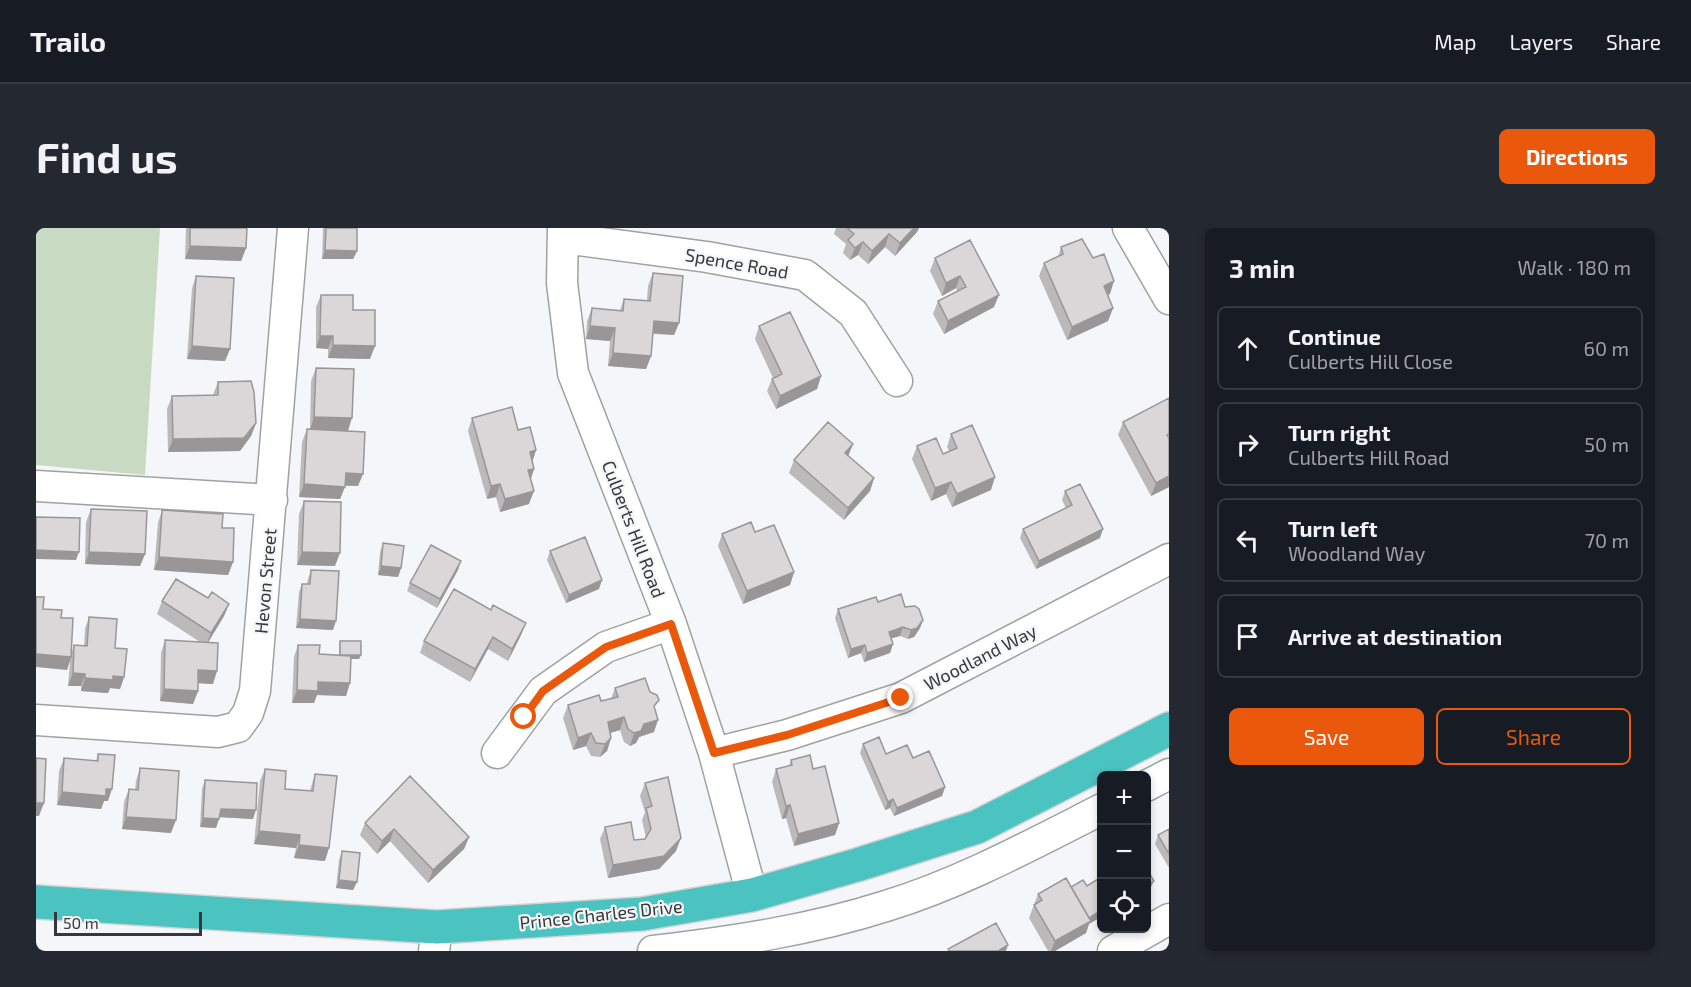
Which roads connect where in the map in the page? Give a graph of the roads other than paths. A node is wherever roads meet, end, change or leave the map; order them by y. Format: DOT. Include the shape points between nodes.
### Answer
graph roads {
  1 [pos="293,228"];
  2 [pos="1128,228"];
  3 [pos="563,233"];
  4 [pos="1169,299"];
  5 [pos="897,381"];
  6 [pos="36,486"];
  7 [pos="272,500"];
  8 [pos="1169,559"];
  9 [pos="671,624"];
  10 [pos="36,720"];
  11 [pos="1169,729"];
  12 [pos="497,753"];
  13 [pos="714,753"];
  14 [pos="1169,774"];
  15 [pos="1151,783"];
  16 [pos="1097,811"];
  17 [pos="752,895"];
  18 [pos="36,902"];
  19 [pos="1169,919"];
  20 [pos="436,939"];
  21 [pos="653,951"];
  22 [pos="1113,951"];
  1 -- 7 [label="street, Hevon Street"];
  2 -- 4 [label="street"];
  3 -- 5 [label="street, Spence Road" via="805,275 852,313"];
  3 -- 9 [label="street, Culberts Hill Road" via="562,283 573,373"];
  6 -- 7 [label="street"];
  7 -- 10 [label="street, Hevon Street" via="255,691 248,713 238,727 218,732"];
  8 -- 13 [label="street, Woodland Way" via="901,698 787,735"];
  9 -- 12 [label="street" via="606,647 543,691"];
  9 -- 13 [label="street, Culberts Hill Road"];
  11 -- 17 [label="highway, Prince Charles Drive" via="977,827"];
  13 -- 17 [label="street, Culberts Hill Road"];
  14 -- 15 [label="street"];
  16 -- 21 [label="street" via="956,880 886,906 790,930"];
  17 -- 20 [label="highway, Prince Charles Drive" via="642,914"];
  18 -- 20 [label="highway, Prince Charles Drive"];
  19 -- 22 [label="street"];
}
